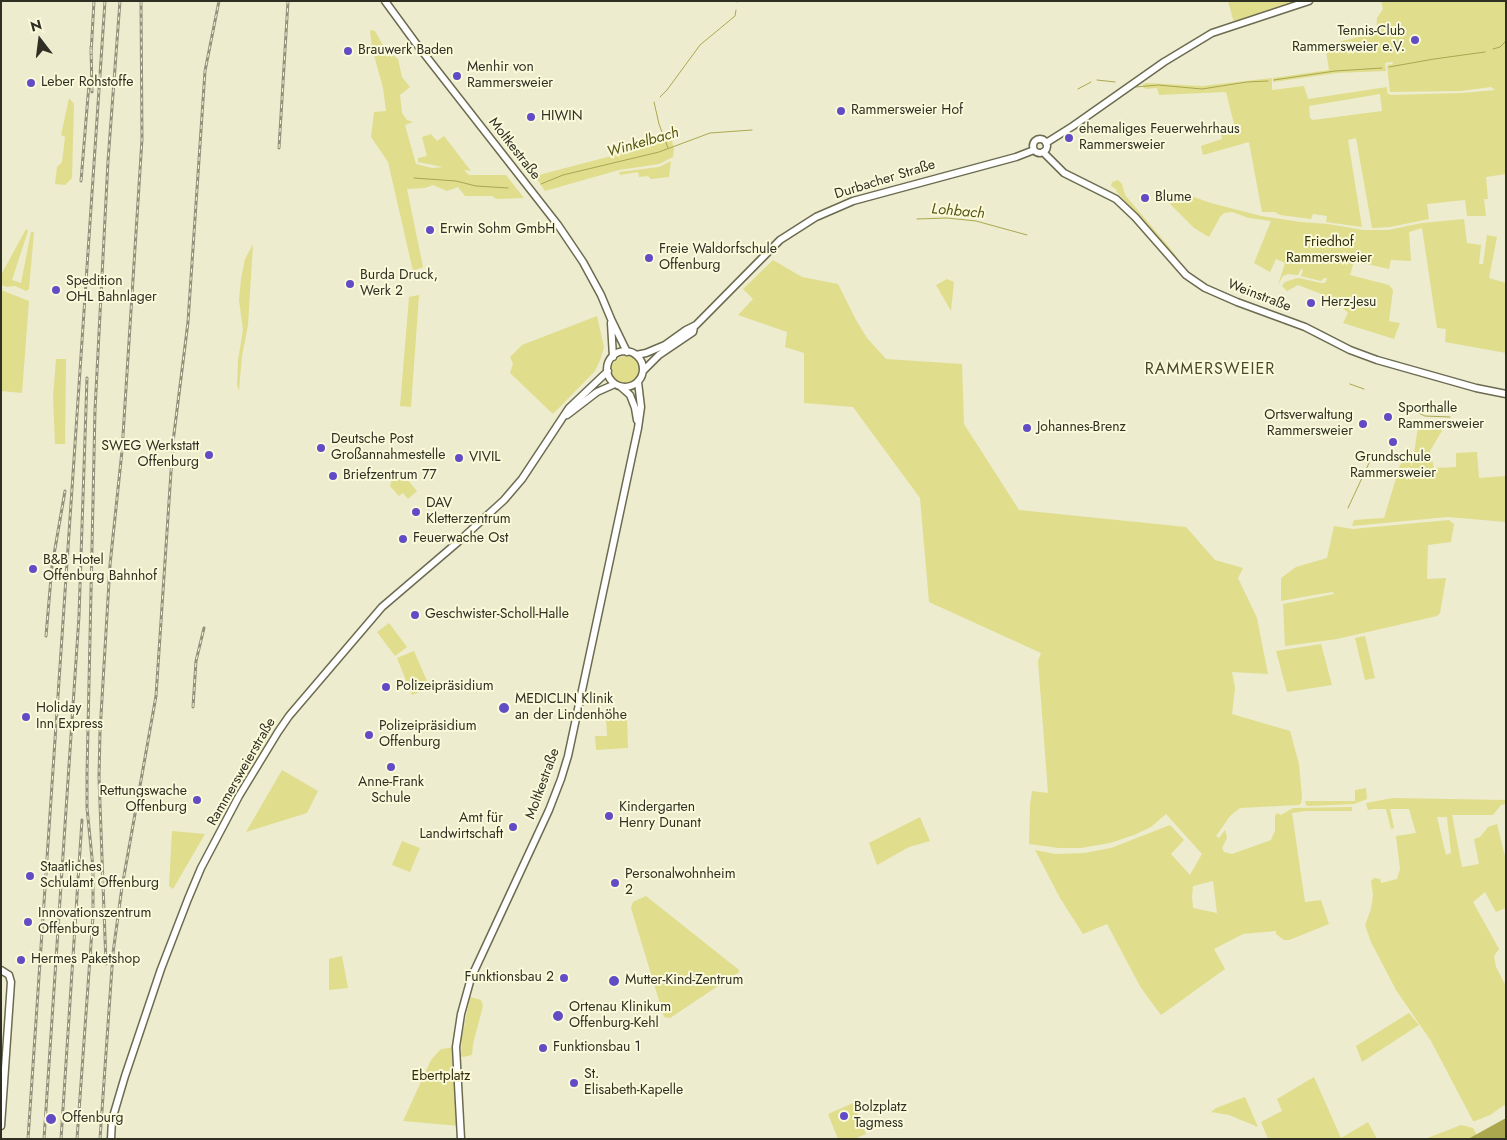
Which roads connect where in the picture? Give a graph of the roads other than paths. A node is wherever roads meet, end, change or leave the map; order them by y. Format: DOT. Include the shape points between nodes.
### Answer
graph roads {
  1 [pos="385,1"];
  2 [pos="1309,1"];
  3 [pos="1046,143"];
  4 [pos="1034,150"];
  5 [pos="1043,152"];
  6 [pos="611,319"];
  7 [pos="694,326"];
  8 [pos="627,352"];
  9 [pos="636,355"];
  10 [pos="613,357"];
  11 [pos="644,370"];
  12 [pos="608,371"];
  13 [pos="638,382"];
  14 [pos="617,385"];
  15 [pos="1506,394"];
  16 [pos="564,417"];
  17 [pos="638,428"];
  18 [pos="1,970"];
  19 [pos="1,1126"];
  20 [pos="111,1139"];
  21 [pos="461,1139"];
  1 -- 6 [label="street, Moltkestraße" via="558,225 583,262"];
  2 -- 3 [label="street" via="1206,36"];
  3 -- 4 [label="street" via="1037,140"];
  3 -- 5 [label="street"];
  4 -- 5 [label="street"];
  4 -- 7 [label="street, Durbacher Straße" via="853,201 816,218 780,240"];
  5 -- 15 [label="street, Weinstraße" via="1064,173 1116,199 1186,275 1205,288 1305,327 1377,360"];
  6 -- 8 [label="street, Moltkestraße"];
  6 -- 10 [label="street, Moltkestraße"];
  7 -- 9 [label="street, Durbacher Straße" via="665,345"];
  7 -- 11 [label="street, Durbacher Straße" via="692,332 658,355"];
  8 -- 9 [label="street"];
  8 -- 10 [label="street"];
  9 -- 11 [label="street"];
  10 -- 12 [label="street"];
  11 -- 13 [label="street"];
  12 -- 14 [label="street"];
  12 -- 16 [label="street, Rammersweierstraße" via="569,408"];
  13 -- 14 [label="street" via="630,387"];
  13 -- 17 [label="street, Moltkestraße" via="641,407"];
  14 -- 16 [label="street, Rammersweierstraße" via="597,392"];
  14 -- 17 [label="street, Moltkestraße" via="630,395"];
  16 -- 20 [label="street, Rammersweierstraße" via="504,500 382,607 289,716 268,748 201,868 188,899 125,1076 112,1120"];
  17 -- 21 [label="street, Moltkestraße" via="561,779 465,995 456,1047"];
  18 -- 19 [label="street" via="9,975 11,982"];
}
